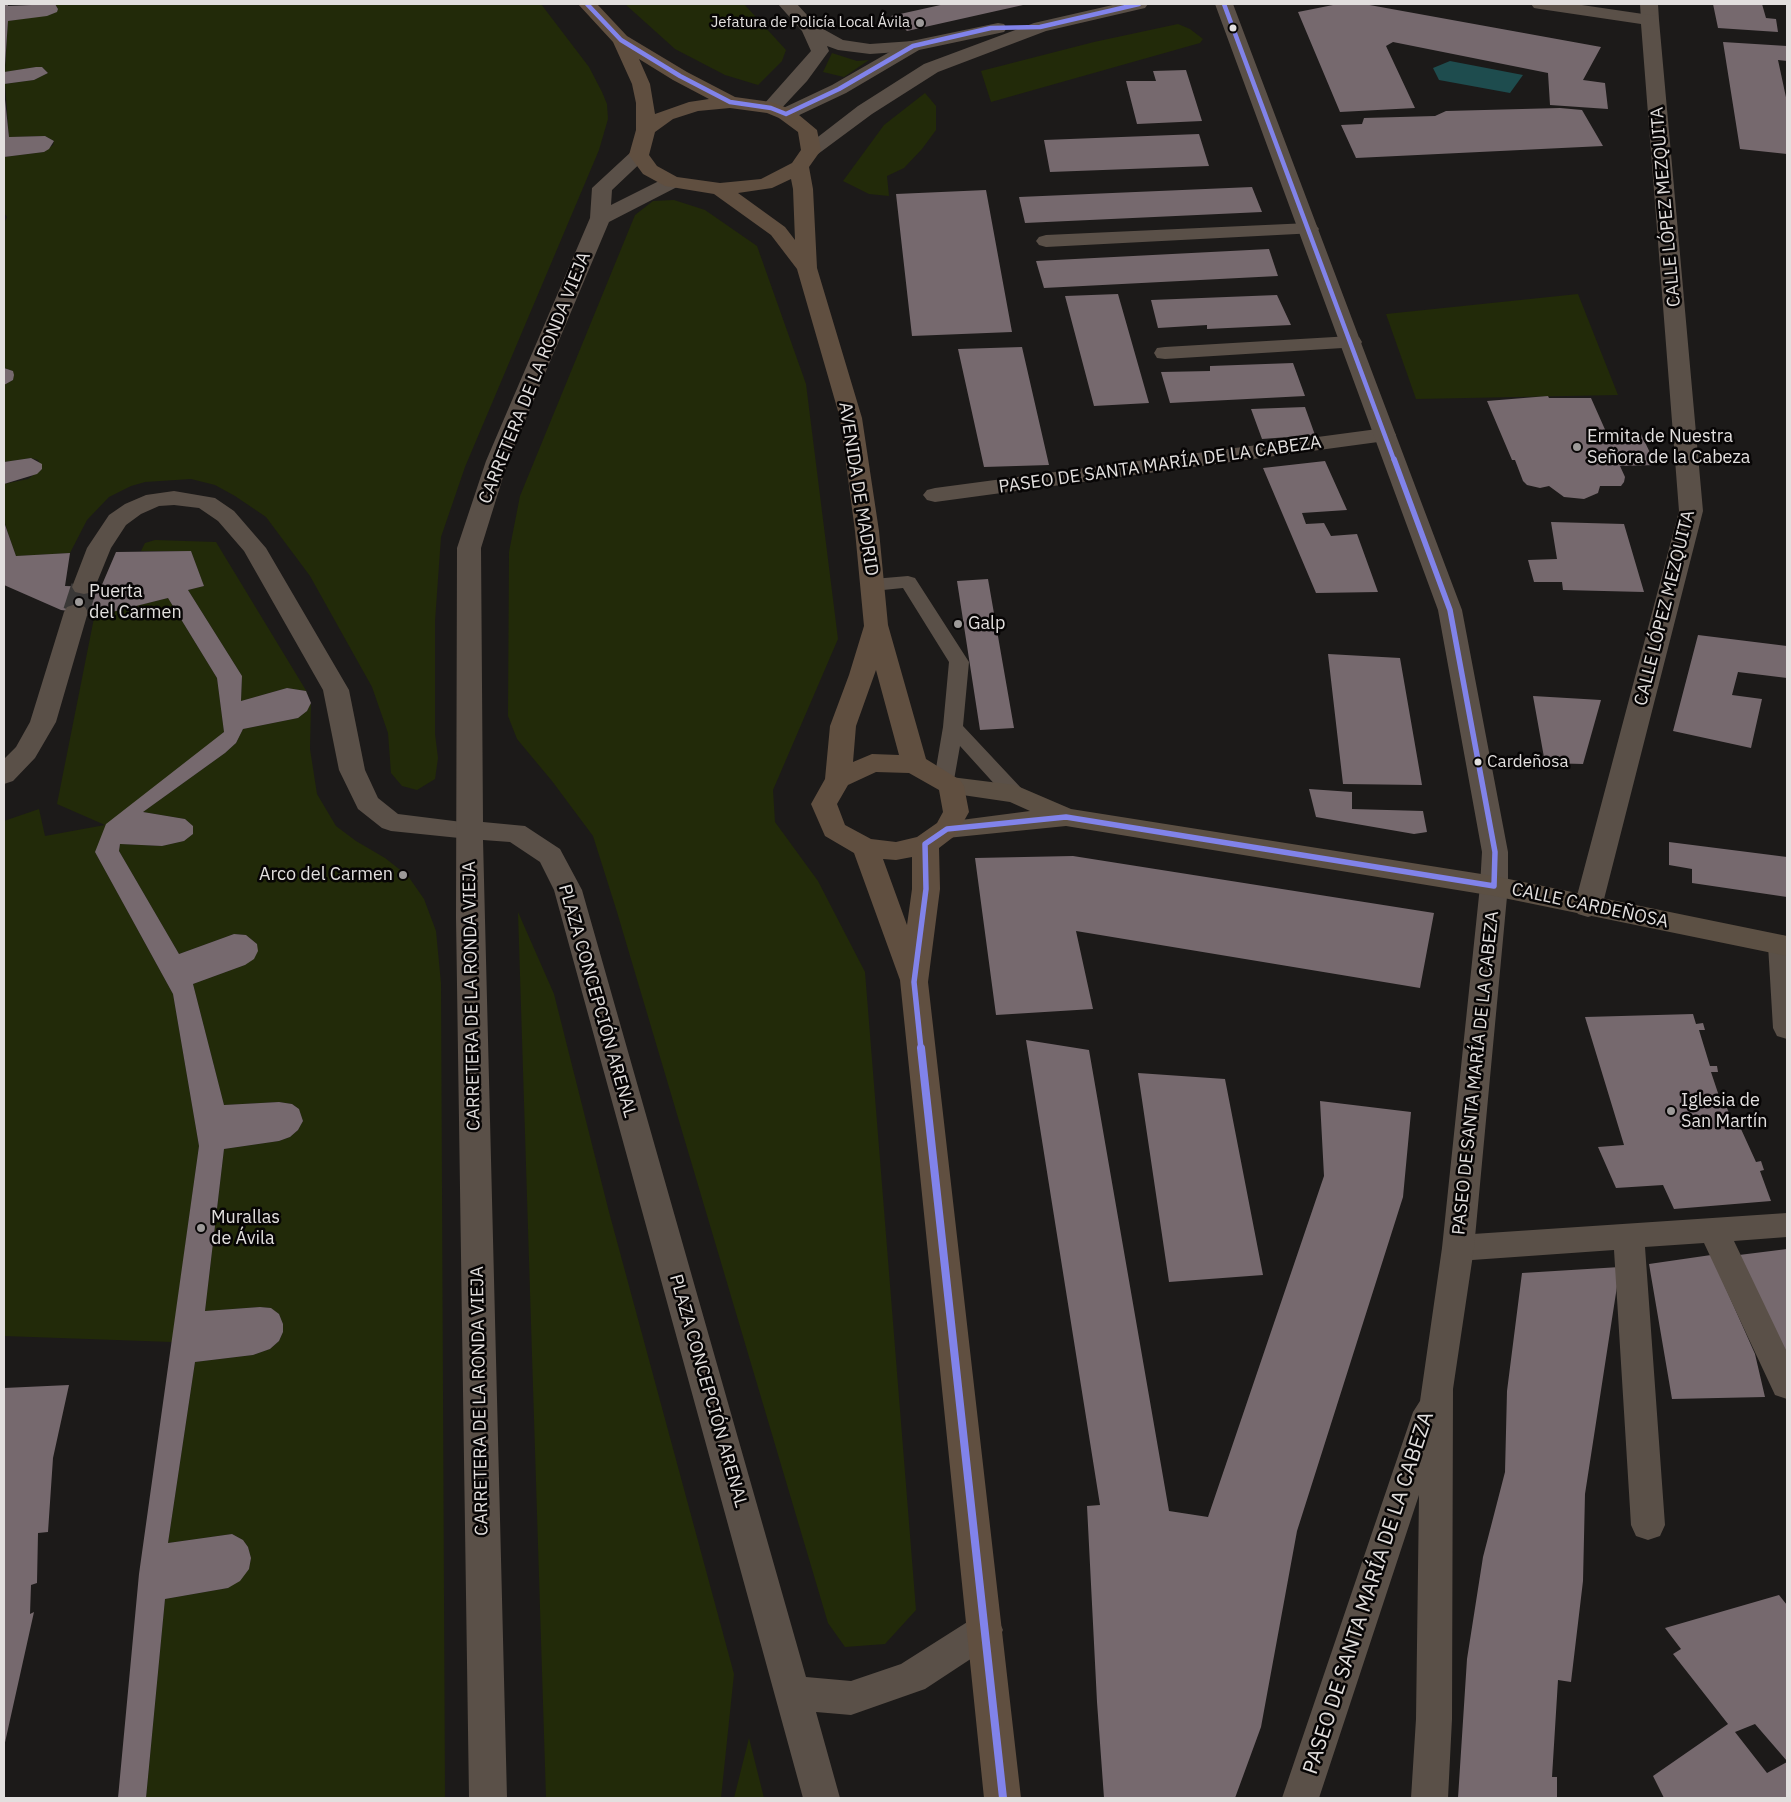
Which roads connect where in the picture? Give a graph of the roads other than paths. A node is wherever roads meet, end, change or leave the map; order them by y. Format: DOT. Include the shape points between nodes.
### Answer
graph roads {
  1 [pos="587,4"];
  2 [pos="787,4"];
  3 [pos="1139,4"];
  4 [pos="1224,4"];
  5 [pos="1540,4"];
  6 [pos="1650,12"];
  7 [pos="1040,27"];
  8 [pos="810,29"];
  9 [pos="621,40"];
  10 [pos="913,46"];
  11 [pos="730,102"];
  12 [pos="779,111"];
  13 [pos="646,130"];
  14 [pos="811,150"];
  15 [pos="639,155"];
  16 [pos="799,167"];
  17 [pos="672,182"];
  18 [pos="720,189"];
  19 [pos="600,218"];
  20 [pos="1308,229"];
  21 [pos="1046,241"];
  22 [pos="806,268"];
  23 [pos="1350,342"];
  24 [pos="1165,353"];
  25 [pos="1385,435"];
  26 [pos="936,495"];
  27 [pos="873,585"];
  28 [pos="84,587"];
  29 [pos="76,612"];
  30 [pos="876,625"];
  31 [pos="953,727"];
  32 [pos="914,764"];
  33 [pos="4,775"];
  34 [pos="838,779"];
  35 [pos="947,783"];
  36 [pos="1015,794"];
  37 [pos="1066,816"];
  38 [pos="947,829"];
  39 [pos="469,830"];
  40 [pos="925,844"];
  41 [pos="865,848"];
  42 [pos="1494,886"];
  43 [pos="1588,907"];
  44 [pos="1785,946"];
  45 [pos="914,982"];
  46 [pos="1787,1028"];
  47 [pos="1787,1225"];
  48 [pos="1713,1230"];
  49 [pos="1629,1236"];
  50 [pos="1458,1248"];
  51 [pos="1787,1385"];
  52 [pos="1437,1389"];
  53 [pos="1648,1525"];
  54 [pos="985,1630"];
  55 [pos="793,1693"];
  56 [pos="488,1798"];
  57 [pos="822,1798"];
  58 [pos="1003,1798"];
  59 [pos="1301,1798"];
  60 [pos="1430,1798"];
  1 -- 9 [label="highway"];
  2 -- 8 [label="street"];
  3 -- 7 [label="street"];
  4 -- 20 [label="street, PASEO DE SANTA MARÍA DE LA CABEZA"];
  5 -- 6 [label="street"];
  6 -- 43 [label="street, CALLE LÓPEZ MEZQUITA" via="1691,511"];
  7 -- 10 [label="street" via="991,28"];
  7 -- 14 [label="street" via="930,68"];
  8 -- 10 [label="street" via="838,45 870,49"];
  8 -- 12 [label="street" via="820,51"];
  9 -- 11 [label="highway"];
  9 -- 13 [label="highway" via="641,84"];
  10 -- 12 [label="street" via="839,89"];
  11 -- 12 [label="highway"];
  11 -- 13 [label="highway" via="666,115"];
  12 -- 14 [label="highway" via="808,130"];
  13 -- 15 [label="highway"];
  14 -- 16 [label="highway"];
  15 -- 17 [label="highway" via="650,170"];
  15 -- 19 [label="street, CARRETERA DE LA RONDA VIEJA" via="602,188"];
  16 -- 18 [label="highway" via="765,184"];
  16 -- 22 [label="highway, AVENIDA DE MADRID"];
  17 -- 18 [label="highway"];
  17 -- 19 [label="street"];
  18 -- 22 [label="highway, AVENIDA DE MADRID" via="778,230"];
  19 -- 39 [label="street, CARRETERA DE LA RONDA VIEJA" via="497,461 469,548"];
  20 -- 21 [label="street"];
  20 -- 23 [label="street, PASEO DE SANTA MARÍA DE LA CABEZA"];
  22 -- 27 [label="highway, AVENIDA DE MADRID" via="851,418"];
  23 -- 24 [label="street"];
  23 -- 25 [label="street, PASEO DE SANTA MARÍA DE LA CABEZA"];
  25 -- 26 [label="street, PASEO DE SANTA MARÍA DE LA CABEZA"];
  25 -- 42 [label="street, PASEO DE SANTA MARÍA DE LA CABEZA" via="1450,610 1495,852"];
  27 -- 30 [label="highway, AVENIDA DE MADRID"];
  27 -- 31 [label="lane" via="908,582 959,662"];
  28 -- 39 [label="street, PLAZA CONCEPCIÓN ARENAL" via="99,548 117,520 133,509 154,500 174,498 207,503 226,516 254,548 336,690 352,770 368,803 391,822"];
  29 -- 33 [label="street" via="43,722 26,752"];
  30 -- 32 [label="highway, AVENIDA DE MADRID"];
  30 -- 34 [label="highway, AVENIDA DE MADRID" via="843,726"];
  31 -- 35 [label="lane"];
  31 -- 36 [label="lane"];
  32 -- 34 [label="highway" via="872,762"];
  32 -- 35 [label="highway"];
  34 -- 41 [label="highway" via="824,804 834,830"];
  35 -- 36 [label="main road, CALLE CARDEÑOSA"];
  35 -- 38 [label="highway" via="956,812"];
  36 -- 37 [label="main road, CALLE CARDEÑOSA"];
  37 -- 38 [label="main road, CALLE CARDEÑOSA"];
  37 -- 42 [label="main road, CALLE CARDEÑOSA"];
  38 -- 40 [label="highway"];
  39 -- 55 [label="street, PLAZA CONCEPCIÓN ARENAL" via="516,833 550,856 568,890"];
  39 -- 56 [label="street, CARRETERA DE LA RONDA VIEJA"];
  40 -- 41 [label="highway" via="896,851"];
  40 -- 45 [label="highway" via="926,888"];
  41 -- 45 [label="highway"];
  42 -- 43 [label="main road, CALLE CARDEÑOSA"];
  42 -- 50 [label="street, PASEO DE SANTA MARÍA DE LA CABEZA"];
  43 -- 44 [label="main road, CALLE CARDEÑOSA"];
  44 -- 46 [label="street"];
  45 -- 54 [label="highway"];
  47 -- 48 [label="street, PASEO DE SANTA MARÍA DE LA CABEZA"];
  48 -- 49 [label="street, PASEO DE SANTA MARÍA DE LA CABEZA"];
  48 -- 51 [label="street"];
  49 -- 50 [label="street, PASEO DE SANTA MARÍA DE LA CABEZA"];
  49 -- 53 [label="street"];
  50 -- 52 [label="street, PASEO DE SANTA MARÍA DE LA CABEZA"];
  52 -- 59 [label="street, PASEO DE SANTA MARÍA DE LA CABEZA"];
  52 -- 60 [label="street, PASEO DE SANTA MARÍA DE LA CABEZA" via="1434,1719"];
  54 -- 55 [label="street" via="912,1677 851,1698"];
  54 -- 58 [label="highway"];
  55 -- 57 [label="street, PLAZA CONCEPCIÓN ARENAL"];
}
